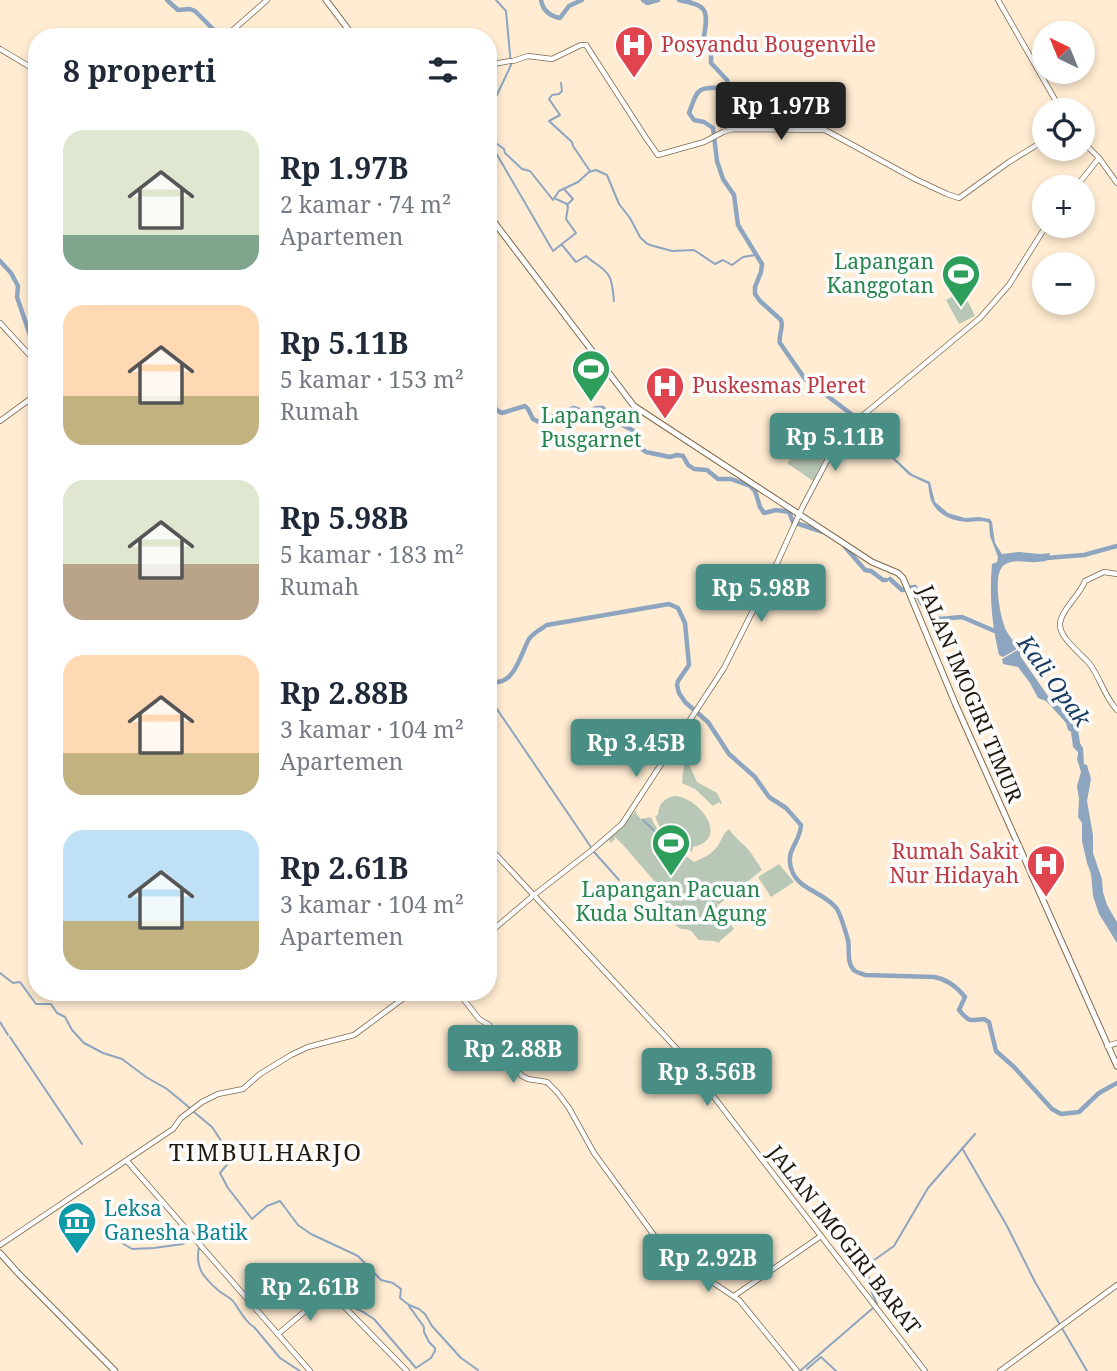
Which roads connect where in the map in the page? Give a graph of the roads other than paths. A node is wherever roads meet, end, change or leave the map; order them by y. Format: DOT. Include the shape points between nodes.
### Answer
graph roads {
  1 [pos="267,0"];
  2 [pos="326,0"];
  3 [pos="998,0"];
  4 [pos="235,28"];
  5 [pos="347,28"];
  6 [pos="0,49"];
  7 [pos="497,63"];
  8 [pos="28,66"];
  9 [pos="1054,98"];
  10 [pos="1032,148"];
  11 [pos="1095,154"];
  12 [pos="1099,158"];
  13 [pos="1086,175"];
  14 [pos="1117,183"];
  15 [pos="497,226"];
  16 [pos="1038,238"];
  17 [pos="0,323"];
  18 [pos="28,353"];
  19 [pos="28,401"];
  20 [pos="0,421"];
  21 [pos="797,520"];
  22 [pos="1117,574"];
  23 [pos="1117,710"];
  24 [pos="497,856"];
  25 [pos="534,895"];
  26 [pos="497,926"];
  27 [pos="400,1001"];
  28 [pos="465,1001"];
  29 [pos="1117,1043"];
  30 [pos="1107,1046"];
  31 [pos="1117,1066"];
  32 [pos="127,1161"];
  33 [pos="821,1236"];
  34 [pos="0,1245"];
  35 [pos="0,1252"];
  36 [pos="1117,1285"];
  37 [pos="734,1296"];
  38 [pos="278,1334"];
  39 [pos="115,1371"];
  40 [pos="310,1371"];
  41 [pos="407,1371"];
  42 [pos="797,1371"];
  43 [pos="925,1371"];
  44 [pos="1000,1371"];
  1 -- 4 [label="main road"];
  2 -- 5 [label="main road"];
  3 -- 9 [label="main road"];
  6 -- 8 [label="main road"];
  7 -- 10 [label="main road" via="528,56 552,59 586,45 659,155 740,128 825,130 959,198"];
  11 -- 12 [label="main road"];
  12 -- 13 [label="main road"];
  12 -- 14 [label="main road"];
  15 -- 21 [label="main road, JALAN IMOGIRI TIMUR" via="634,406"];
  16 -- 21 [label="main road" via="1009,285 979,318 844,433"];
  17 -- 18 [label="main road"];
  19 -- 20 [label="main road"];
  21 -- 25 [label="main road" via="724,668 622,824"];
  21 -- 30 [label="main road, JALAN IMOGIRI TIMUR" via="900,575 907,584"];
  22 -- 23 [label="main road" via="1106,572 1085,581 1060,626"];
  24 -- 25 [label="main road, JALAN IMOGIRI BARAT"];
  25 -- 26 [label="main road"];
  25 -- 33 [label="main road, JALAN IMOGIRI BARAT" via="677,1049"];
  27 -- 32 [label="main road" via="363,1030 294,1053 244,1088 218,1094 194,1108"];
  28 -- 37 [label="main road" via="489,1026 497,1045 522,1076 547,1082 561,1097 594,1153 672,1260"];
  29 -- 30 [label="main road"];
  30 -- 31 [label="main road, JALAN IMOGIRI TIMUR"];
  32 -- 34 [label="main road"];
  32 -- 38 [label="main road"];
  33 -- 37 [label="main road"];
  33 -- 43 [label="main road, JALAN IMOGIRI BARAT"];
  35 -- 39 [label="main road"];
  36 -- 44 [label="main road"];
  37 -- 42 [label="main road"];
  38 -- 40 [label="main road"];
  38 -- 41 [label="main road" via="330,1291"];
}
